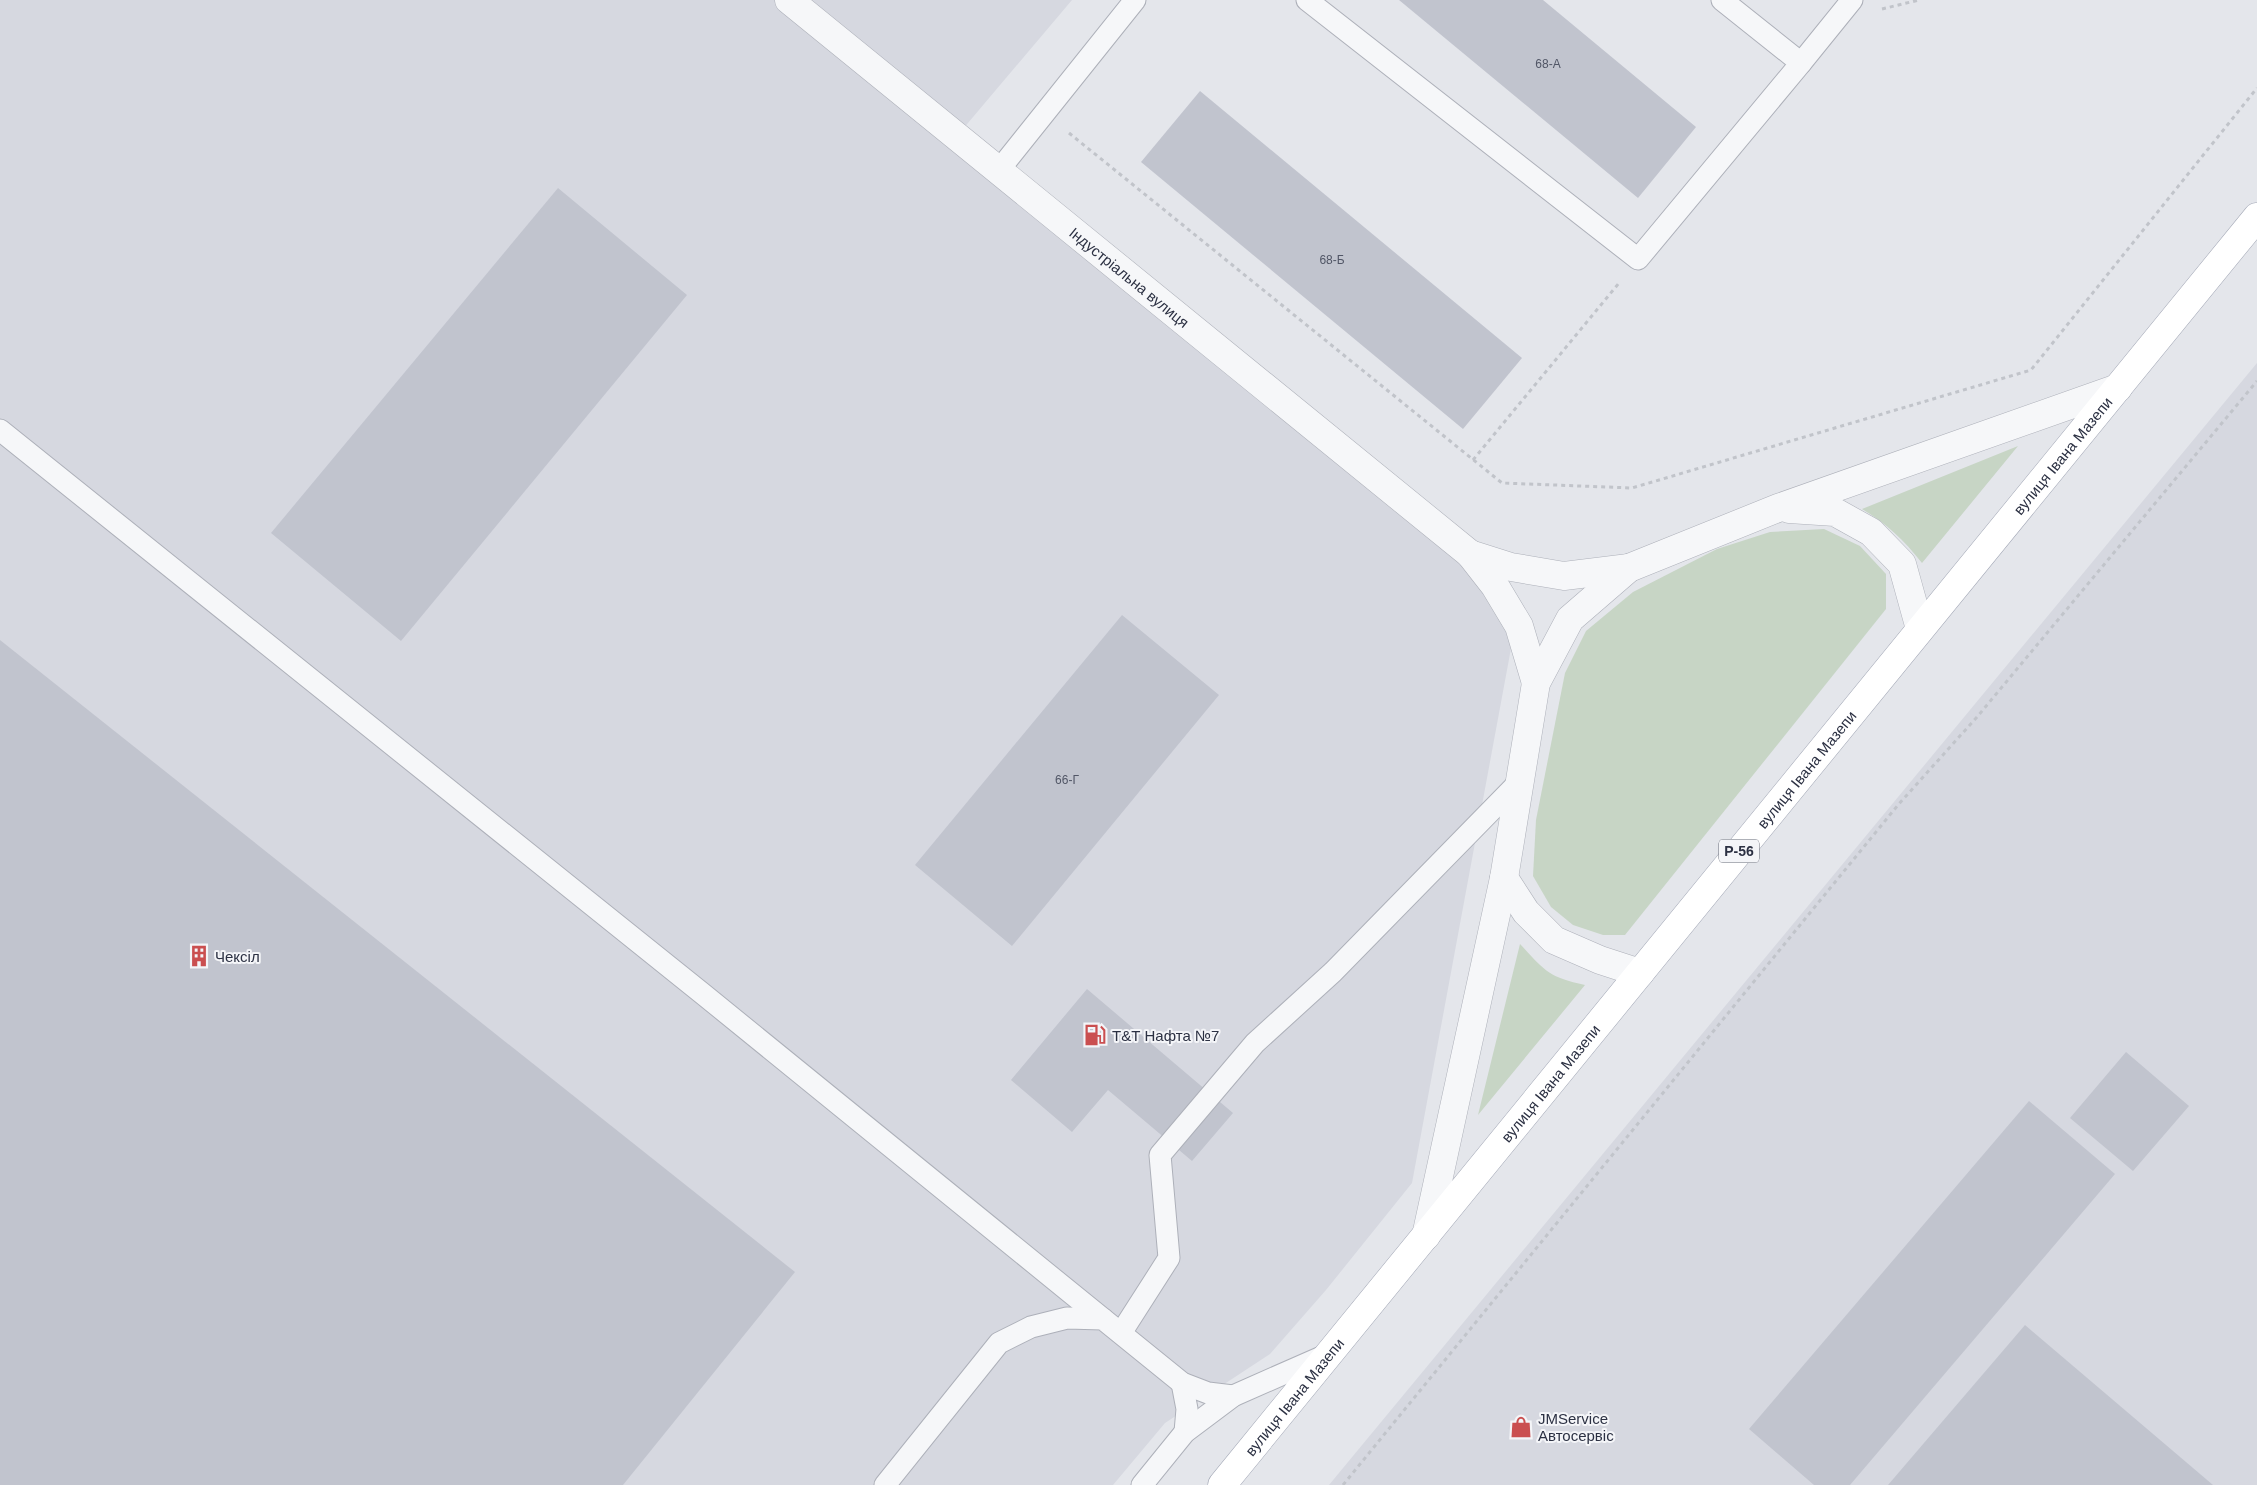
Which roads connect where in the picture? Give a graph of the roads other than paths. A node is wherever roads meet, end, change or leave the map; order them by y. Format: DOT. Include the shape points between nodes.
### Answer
graph roads {
  1 [pos="789,0"];
  2 [pos="1135,0"];
  3 [pos="1307,0"];
  4 [pos="1722,0"];
  5 [pos="1852,0"];
  6 [pos="1801,63"];
  7 [pos="999,170"];
  8 [pos="2257,217"];
  9 [pos="2118,388"];
  10 [pos="0,430"];
  11 [pos="1778,508"];
  12 [pos="1470,554"];
  13 [pos="1629,568"];
  14 [pos="1920,628"];
  15 [pos="1536,683"];
  16 [pos="1521,780"];
  17 [pos="1504,878"];
  18 [pos="1640,973"];
  19 [pos="1426,1236"];
  20 [pos="1103,1319"];
  21 [pos="1121,1333"];
  22 [pos="1326,1355"];
  23 [pos="1182,1383"];
  24 [pos="1233,1396"];
  25 [pos="1185,1432"];
  26 [pos="885,1485"];
  27 [pos="1142,1485"];
  28 [pos="1222,1485"];
  1 -- 7 [label="street, Індустріальна вулиця"];
  2 -- 7 [label="lane"];
  3 -- 6 [label="lane" via="1638,259"];
  4 -- 6 [label="lane"];
  5 -- 6 [label="lane"];
  7 -- 12 [label="street, Індустріальна вулиця"];
  8 -- 9 [label="main road, вулиця Івана Мазепи / Р-56"];
  9 -- 11 [label="street"];
  9 -- 14 [label="main road, вулиця Івана Мазепи / Р-56"];
  10 -- 20 [label="lane"];
  11 -- 13 [label="street"];
  11 -- 14 [label="street" via="1835,512 1872,532 1902,564"];
  12 -- 13 [label="street, Індустріальна вулиця" via="1511,567 1564,576"];
  12 -- 15 [label="street, Індустріальна вулиця" via="1495,586 1519,626"];
  13 -- 15 [label="street" via="1570,619"];
  14 -- 18 [label="main road, вулиця Івана Мазепи / Р-56"];
  15 -- 16 [label="street"];
  16 -- 17 [label="street"];
  16 -- 21 [label="lane" via="1333,972 1255,1043 1160,1155 1169,1258"];
  17 -- 18 [label="street" via="1526,912 1554,940"];
  17 -- 19 [label="street"];
  18 -- 19 [label="main road, вулиця Івана Мазепи / Р-56"];
  19 -- 22 [label="main road, вулиця Івана Мазепи / Р-56"];
  20 -- 21 [label="lane"];
  20 -- 26 [label="lane" via="1067,1318 1031,1327 999,1343"];
  21 -- 23 [label="lane"];
  22 -- 24 [label="lane"];
  22 -- 28 [label="main road, вулиця Івана Мазепи / Р-56"];
  23 -- 24 [label="lane" via="1208,1393"];
  23 -- 25 [label="lane" via="1187,1409"];
  24 -- 25 [label="lane"];
  25 -- 27 [label="lane"];
}
